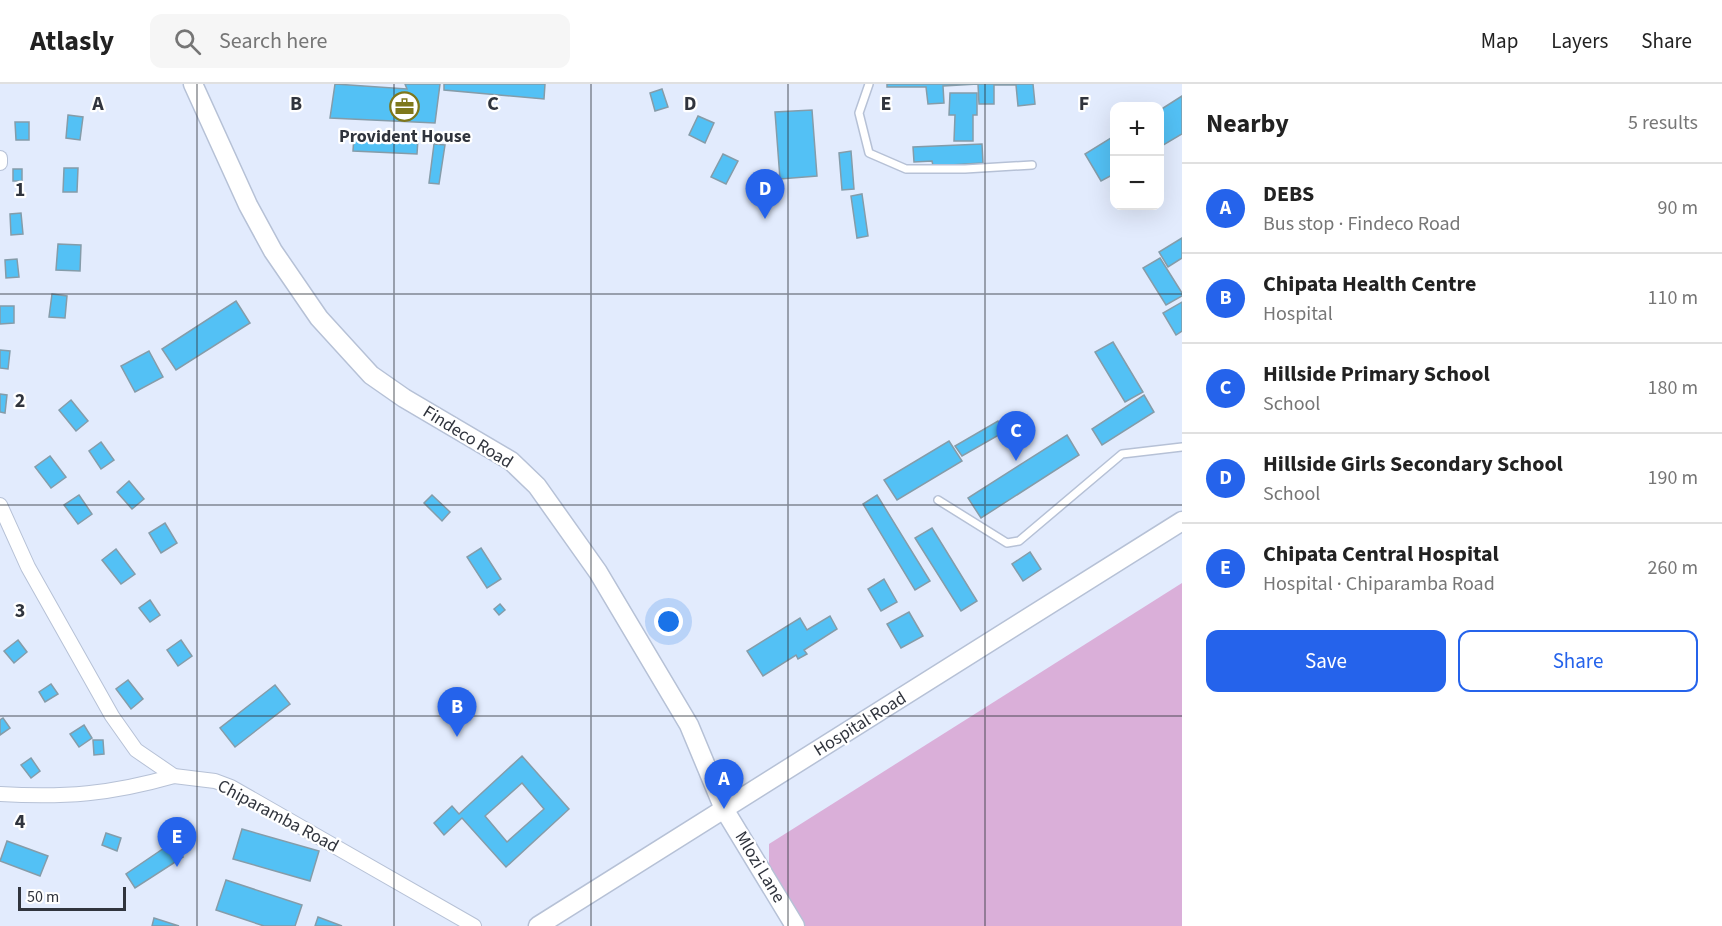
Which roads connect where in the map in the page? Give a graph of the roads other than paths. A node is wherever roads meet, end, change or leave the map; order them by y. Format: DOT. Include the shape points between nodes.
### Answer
graph roads {
  1 [pos="193,84"];
  2 [pos="869,84"];
  3 [pos="0,158"];
  4 [pos="0,163"];
  5 [pos="1032,165"];
  6 [pos="1182,447"];
  7 [pos="938,500"];
  8 [pos="0,505"];
  9 [pos="1182,521"];
  10 [pos="174,776"];
  11 [pos="0,794"];
  12 [pos="724,809"];
  13 [pos="474,926"];
  14 [pos="538,926"];
  15 [pos="795,926"];
  1 -- 12 [label="street, Findeco Road" via="248,205 273,251 319,318 371,375 512,461 537,486 598,572 689,725"];
  2 -- 5 [label="lane" via="859,113 869,153 906,169"];
  3 -- 4 [label="street"];
  6 -- 7 [label="lane" via="1122,454 1019,541 1007,543"];
  8 -- 10 [label="street, Chiparamba Road" via="28,567 112,716 135,750"];
  9 -- 12 [label="street, Hospital Road"];
  10 -- 11 [label="street" via="98,794"];
  10 -- 13 [label="street, Chiparamba Road" via="215,780 231,787"];
  12 -- 14 [label="street, Hospital Road"];
  12 -- 15 [label="street, Mlozi Lane"];
}
